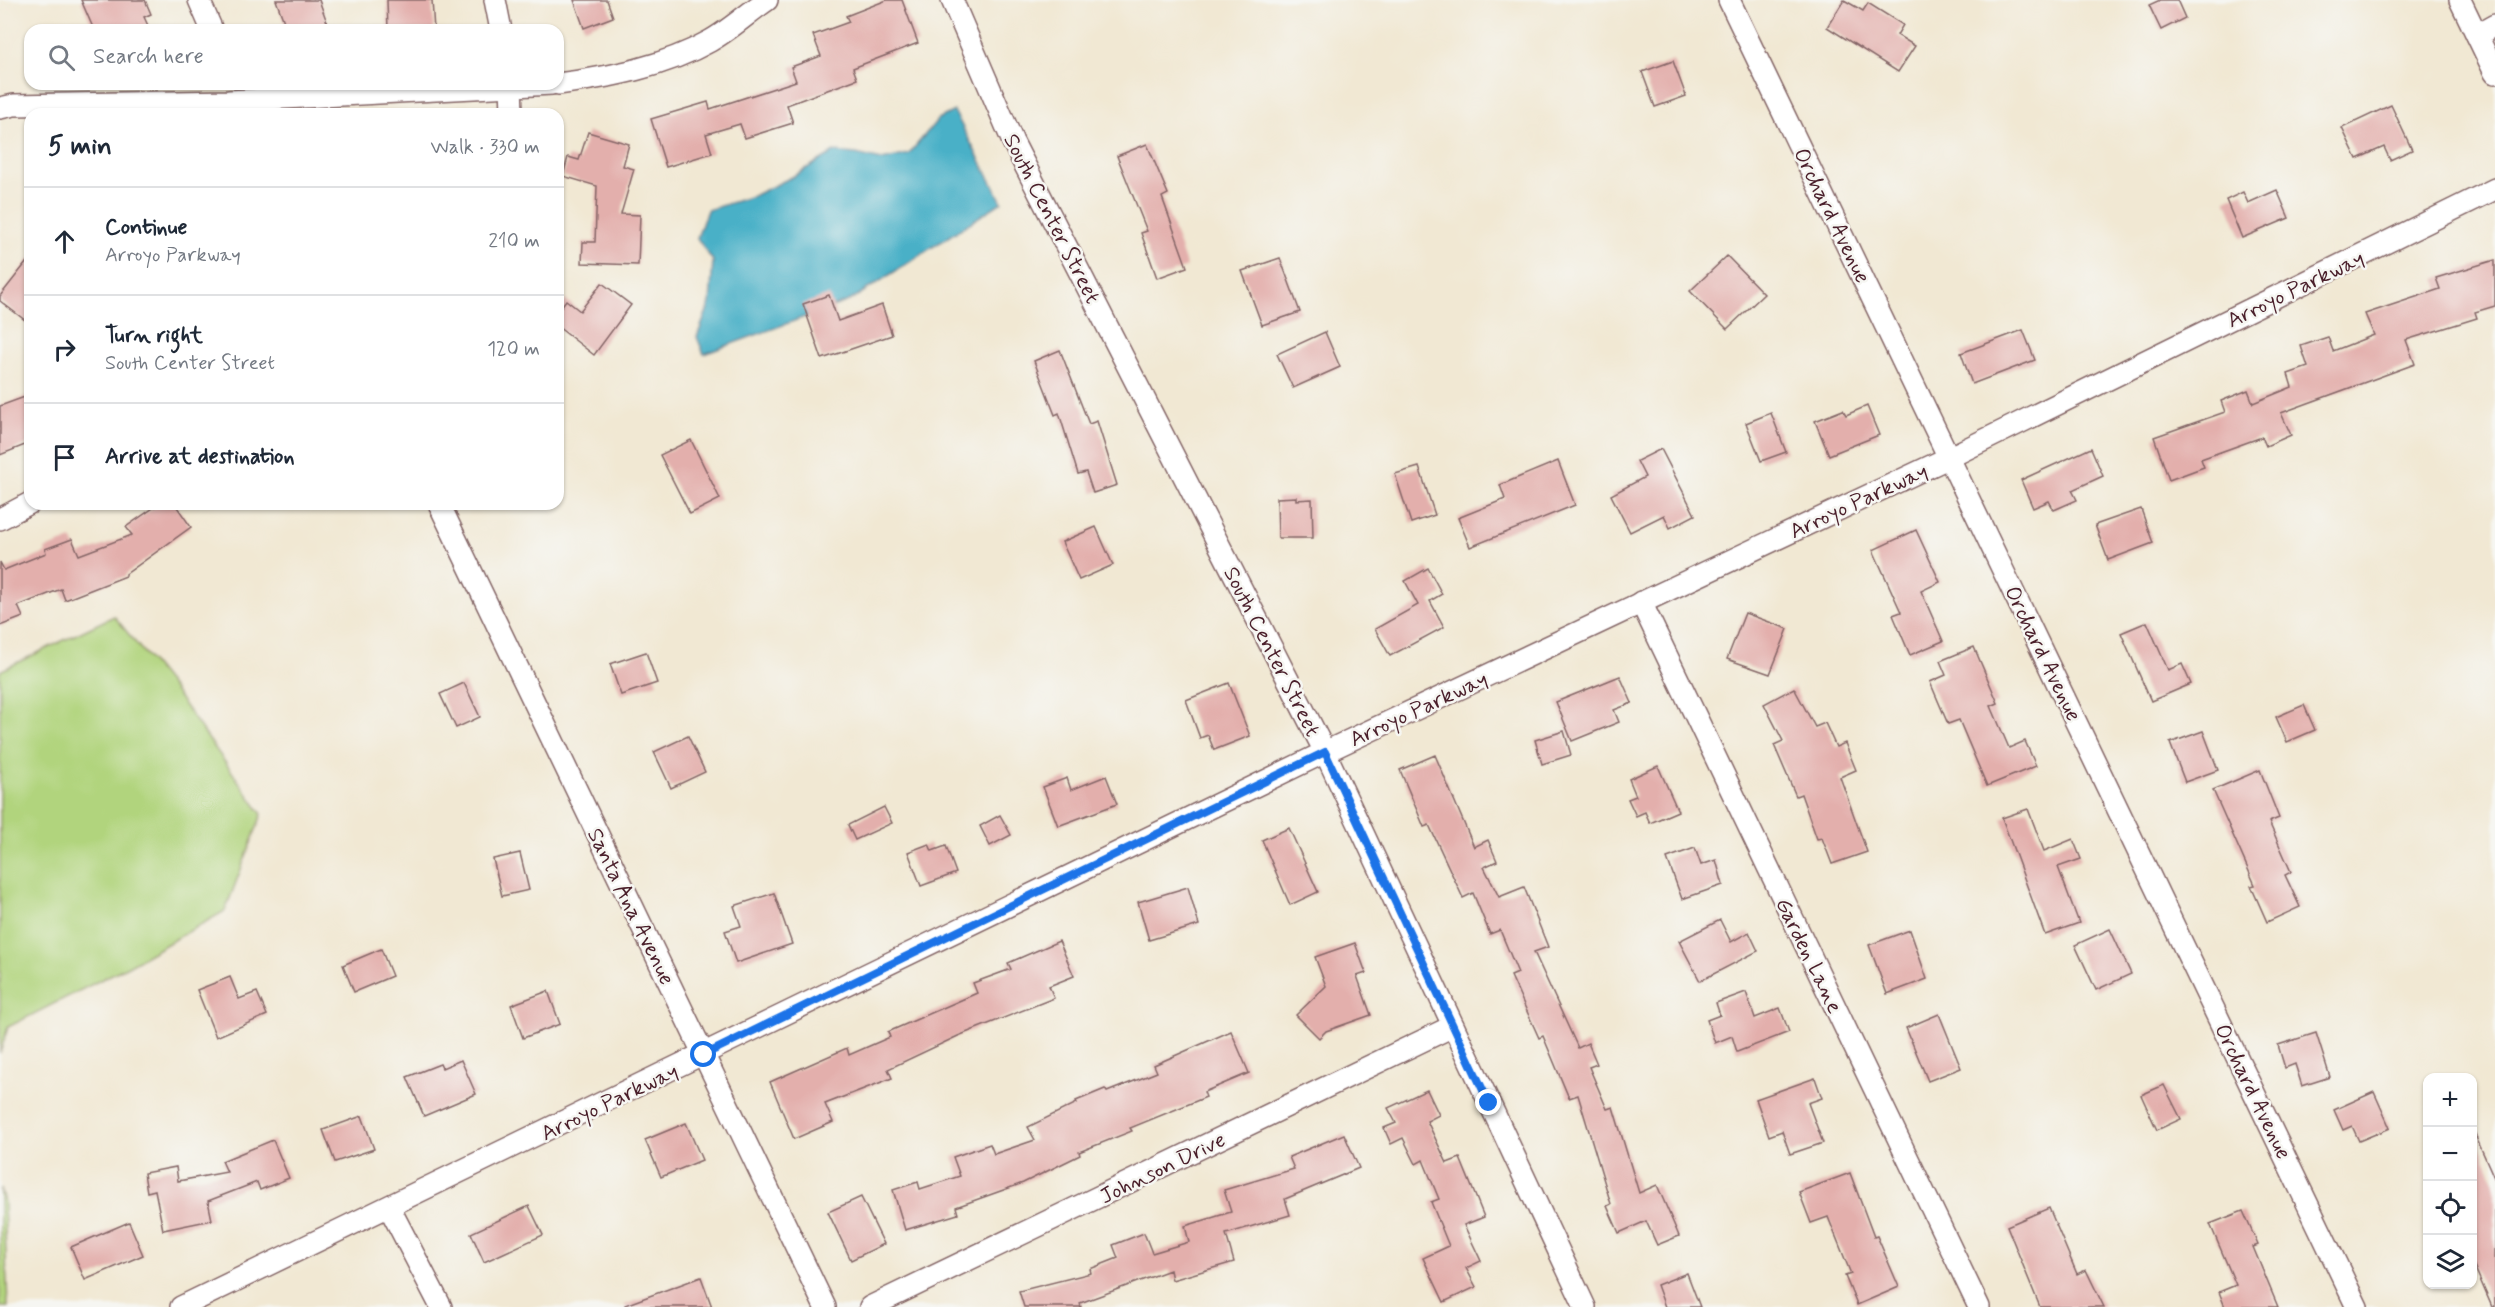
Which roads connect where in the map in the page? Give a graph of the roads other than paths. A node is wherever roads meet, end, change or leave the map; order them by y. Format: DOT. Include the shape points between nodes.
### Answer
graph roads {
  1 [pos="199,0"];
  2 [pos="495,0"];
  3 [pos="767,0"];
  4 [pos="952,0"];
  5 [pos="1729,0"];
  6 [pos="2460,0"];
  7 [pos="209,24"];
  8 [pos="500,24"];
  9 [pos="2486,30"];
  10 [pos="2495,73"];
  11 [pos="564,83"];
  12 [pos="416,90"];
  13 [pos="511,90"];
  14 [pos="227,100"];
  15 [pos="0,108"];
  16 [pos="512,108"];
  17 [pos="2495,189"];
  18 [pos="1950,457"];
  19 [pos="24,506"];
  20 [pos="442,510"];
  21 [pos="0,519"];
  22 [pos="1641,602"];
  23 [pos="1325,752"];
  24 [pos="1453,1026"];
  25 [pos="704,1055"];
  26 [pos="389,1207"];
  27 [pos="181,1307"];
  28 [pos="441,1307"];
  29 [pos="825,1307"];
  30 [pos="870,1307"];
  31 [pos="1585,1307"];
  32 [pos="1979,1307"];
  33 [pos="2357,1307"];
  1 -- 7 [label="street"];
  2 -- 8 [label="street"];
  3 -- 11 [label="street" via="710,41 652,65"];
  4 -- 23 [label="street, South Center Street" via="1013,142"];
  5 -- 18 [label="street, Orchard Avenue"];
  6 -- 9 [label="street"];
  9 -- 10 [label="street"];
  12 -- 14 [label="street"];
  13 -- 16 [label="street"];
  14 -- 15 [label="street"];
  17 -- 18 [label="street, Arroyo Parkway"];
  18 -- 22 [label="street, Arroyo Parkway"];
  18 -- 33 [label="street, Orchard Avenue"];
  19 -- 21 [label="street"];
  20 -- 25 [label="street, Santa Ana Avenue"];
  22 -- 23 [label="street, Arroyo Parkway"];
  22 -- 32 [label="street, Garden Lane"];
  23 -- 24 [label="street, South Center Street"];
  23 -- 25 [label="street, Arroyo Parkway"];
  24 -- 30 [label="street, Johnson Drive"];
  24 -- 31 [label="street, South Center Street"];
  25 -- 26 [label="street, Arroyo Parkway"];
  25 -- 29 [label="street, Santa Ana Avenue"];
  26 -- 27 [label="street, Arroyo Parkway"];
  26 -- 28 [label="street"];
}
